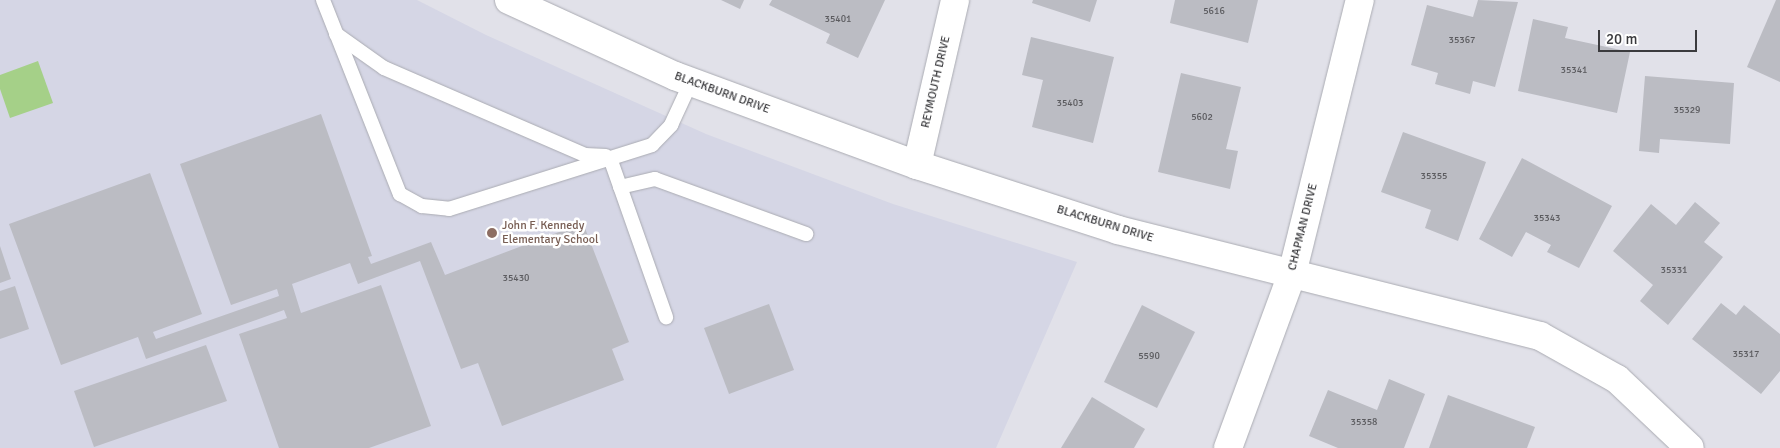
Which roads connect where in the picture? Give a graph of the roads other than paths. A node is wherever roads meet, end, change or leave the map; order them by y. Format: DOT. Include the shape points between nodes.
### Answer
graph roads {
  1 [pos="323,0"];
  2 [pos="509,0"];
  3 [pos="955,0"];
  4 [pos="1360,0"];
  5 [pos="336,34"];
  6 [pos="691,82"];
  7 [pos="614,157"];
  8 [pos="917,165"];
  9 [pos="620,187"];
  10 [pos="806,234"];
  11 [pos="1292,274"];
  12 [pos="666,317"];
  13 [pos="1228,448"];
  14 [pos="1690,448"];
  1 -- 5 [label="lane"];
  2 -- 6 [label="street, BLACKBURN DRIVE"];
  3 -- 8 [label="street, REYMOUTH DRIVE"];
  4 -- 11 [label="street, CHAPMAN DRIVE"];
  5 -- 7 [label="lane" via="384,68 585,155"];
  5 -- 7 [label="lane" via="400,194 422,206 449,209"];
  6 -- 7 [label="lane" via="671,125 652,145"];
  6 -- 8 [label="street, BLACKBURN DRIVE"];
  7 -- 9 [label="lane"];
  8 -- 11 [label="street, BLACKBURN DRIVE" via="1118,230"];
  9 -- 10 [label="lane" via="655,179"];
  9 -- 12 [label="lane"];
  11 -- 13 [label="street, CHAPMAN DRIVE"];
  11 -- 14 [label="street, BLACKBURN DRIVE" via="1540,336 1617,379"];
}
